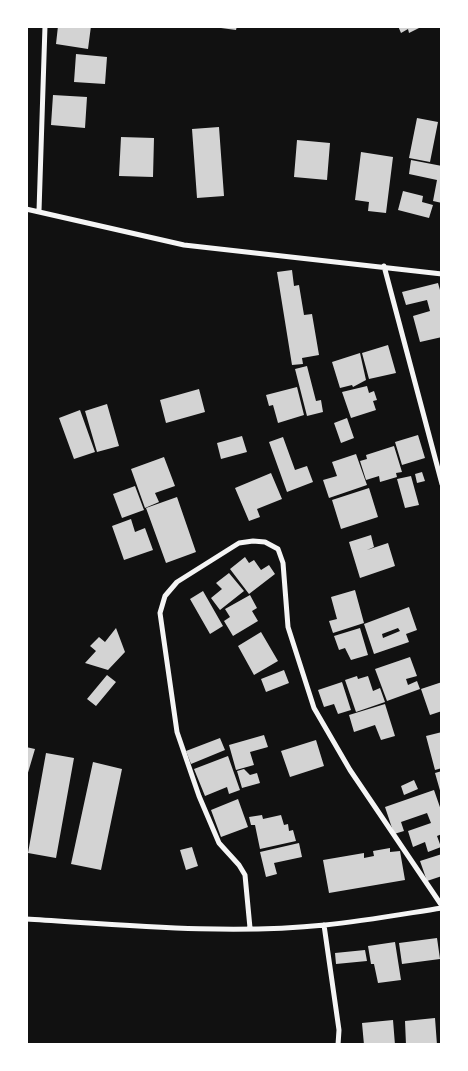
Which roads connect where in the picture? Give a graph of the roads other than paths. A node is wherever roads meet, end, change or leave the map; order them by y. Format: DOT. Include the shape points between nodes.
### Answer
graph roads {
  1 [pos="45,26"];
  2 [pos="26,209"];
  3 [pos="39,211"];
  4 [pos="384,266"];
  5 [pos="442,274"];
  6 [pos="442,484"];
  7 [pos="442,907"];
  8 [pos="26,919"];
  9 [pos="324,925"];
  10 [pos="250,928"];
  11 [pos="338,1045"];
  1 -- 3 [label="street"];
  2 -- 3 [label="street"];
  3 -- 4 [label="street" via="184,245"];
  4 -- 5 [label="street"];
  4 -- 6 [label="street"];
  7 -- 9 [label="street"];
  7 -- 10 [label="street" via="350,770 314,708 288,627 283,563 278,550 265,542 253,541 239,543 177,582 166,596 160,613 176,732 219,843 245,875"];
  8 -- 10 [label="street"];
  9 -- 10 [label="street"];
  9 -- 11 [label="street"];
}
